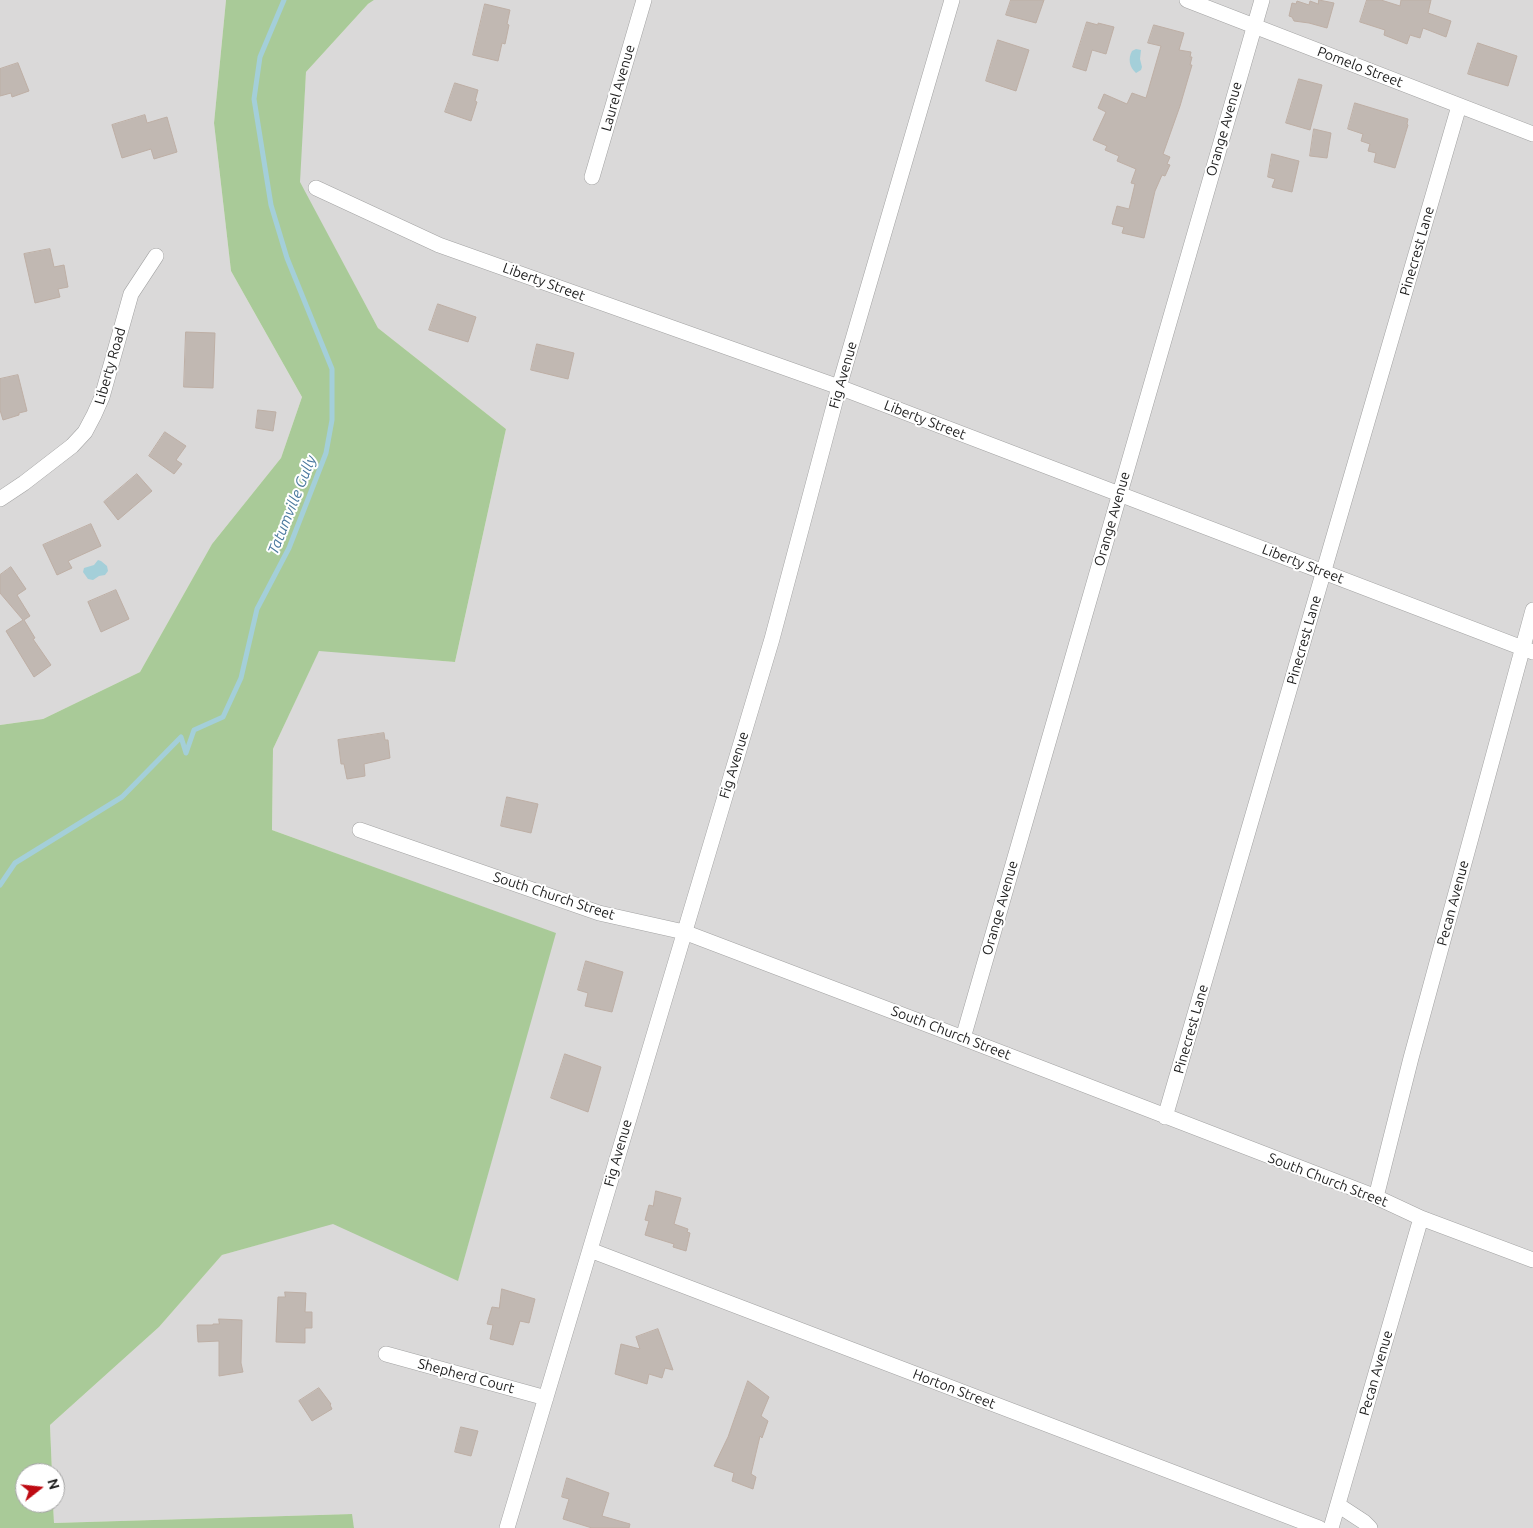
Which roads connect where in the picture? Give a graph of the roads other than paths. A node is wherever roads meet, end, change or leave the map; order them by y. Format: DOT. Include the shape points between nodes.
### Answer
graph roads {
  1 [pos="644,0"];
  2 [pos="952,0"];
  3 [pos="1187,0"];
  4 [pos="1262,0"];
  5 [pos="1254,26"];
  6 [pos="1459,106"];
  7 [pos="1533,134"];
  8 [pos="592,177"];
  9 [pos="316,188"];
  10 [pos="156,256"];
  11 [pos="839,387"];
  12 [pos="1119,494"];
  13 [pos="0,499"];
  14 [pos="1323,572"];
  15 [pos="1533,610"];
  16 [pos="1527,650"];
  17 [pos="360,830"];
  18 [pos="684,932"];
  19 [pos="963,1038"];
  20 [pos="1165,1117"];
  21 [pos="1376,1197"];
  22 [pos="1421,1218"];
  23 [pos="590,1250"];
  24 [pos="1533,1260"];
  25 [pos="386,1354"];
  26 [pos="546,1398"];
  27 [pos="1338,1506"];
  28 [pos="507,1528"];
  29 [pos="1319,1528"];
  30 [pos="1331,1528"];
  31 [pos="1370,1528"];
  1 -- 8 [label="street, Laurel Avenue"];
  2 -- 11 [label="street, Fig Avenue"];
  3 -- 5 [label="street, Pomelo Street"];
  4 -- 5 [label="street, Orange Avenue"];
  5 -- 6 [label="street, Pomelo Street"];
  5 -- 12 [label="street, Orange Avenue"];
  6 -- 7 [label="street, Pomelo Street"];
  6 -- 14 [label="street, Pinecrest Lane"];
  9 -- 11 [label="street, Liberty Street" via="439,245"];
  10 -- 13 [label="street, Liberty Road" via="131,294 102,397 85,432 72,446"];
  11 -- 12 [label="street, Liberty Street"];
  11 -- 18 [label="street, Fig Avenue" via="772,639"];
  12 -- 14 [label="street, Liberty Street"];
  12 -- 19 [label="street, Orange Avenue"];
  14 -- 16 [label="street, Liberty Street"];
  14 -- 20 [label="street, Pinecrest Lane"];
  15 -- 16 [label="street, Pecan Avenue"];
  16 -- 21 [label="street, Pecan Avenue" via="1411,1058"];
  17 -- 18 [label="street, South Church Street" via="599,913"];
  18 -- 19 [label="street, South Church Street"];
  18 -- 23 [label="street, Fig Avenue"];
  19 -- 20 [label="street, South Church Street"];
  20 -- 21 [label="street, South Church Street"];
  21 -- 22 [label="street, South Church Street"];
  22 -- 24 [label="street, South Church Street"];
  22 -- 27 [label="street, Pecan Avenue"];
  23 -- 26 [label="street, Fig Avenue"];
  23 -- 29 [label="street, Horton Street"];
  25 -- 26 [label="street, Shepherd Court"];
  26 -- 28 [label="street, Fig Avenue"];
  27 -- 30 [label="street, Pecan Avenue"];
  27 -- 31 [label="street"];
}
